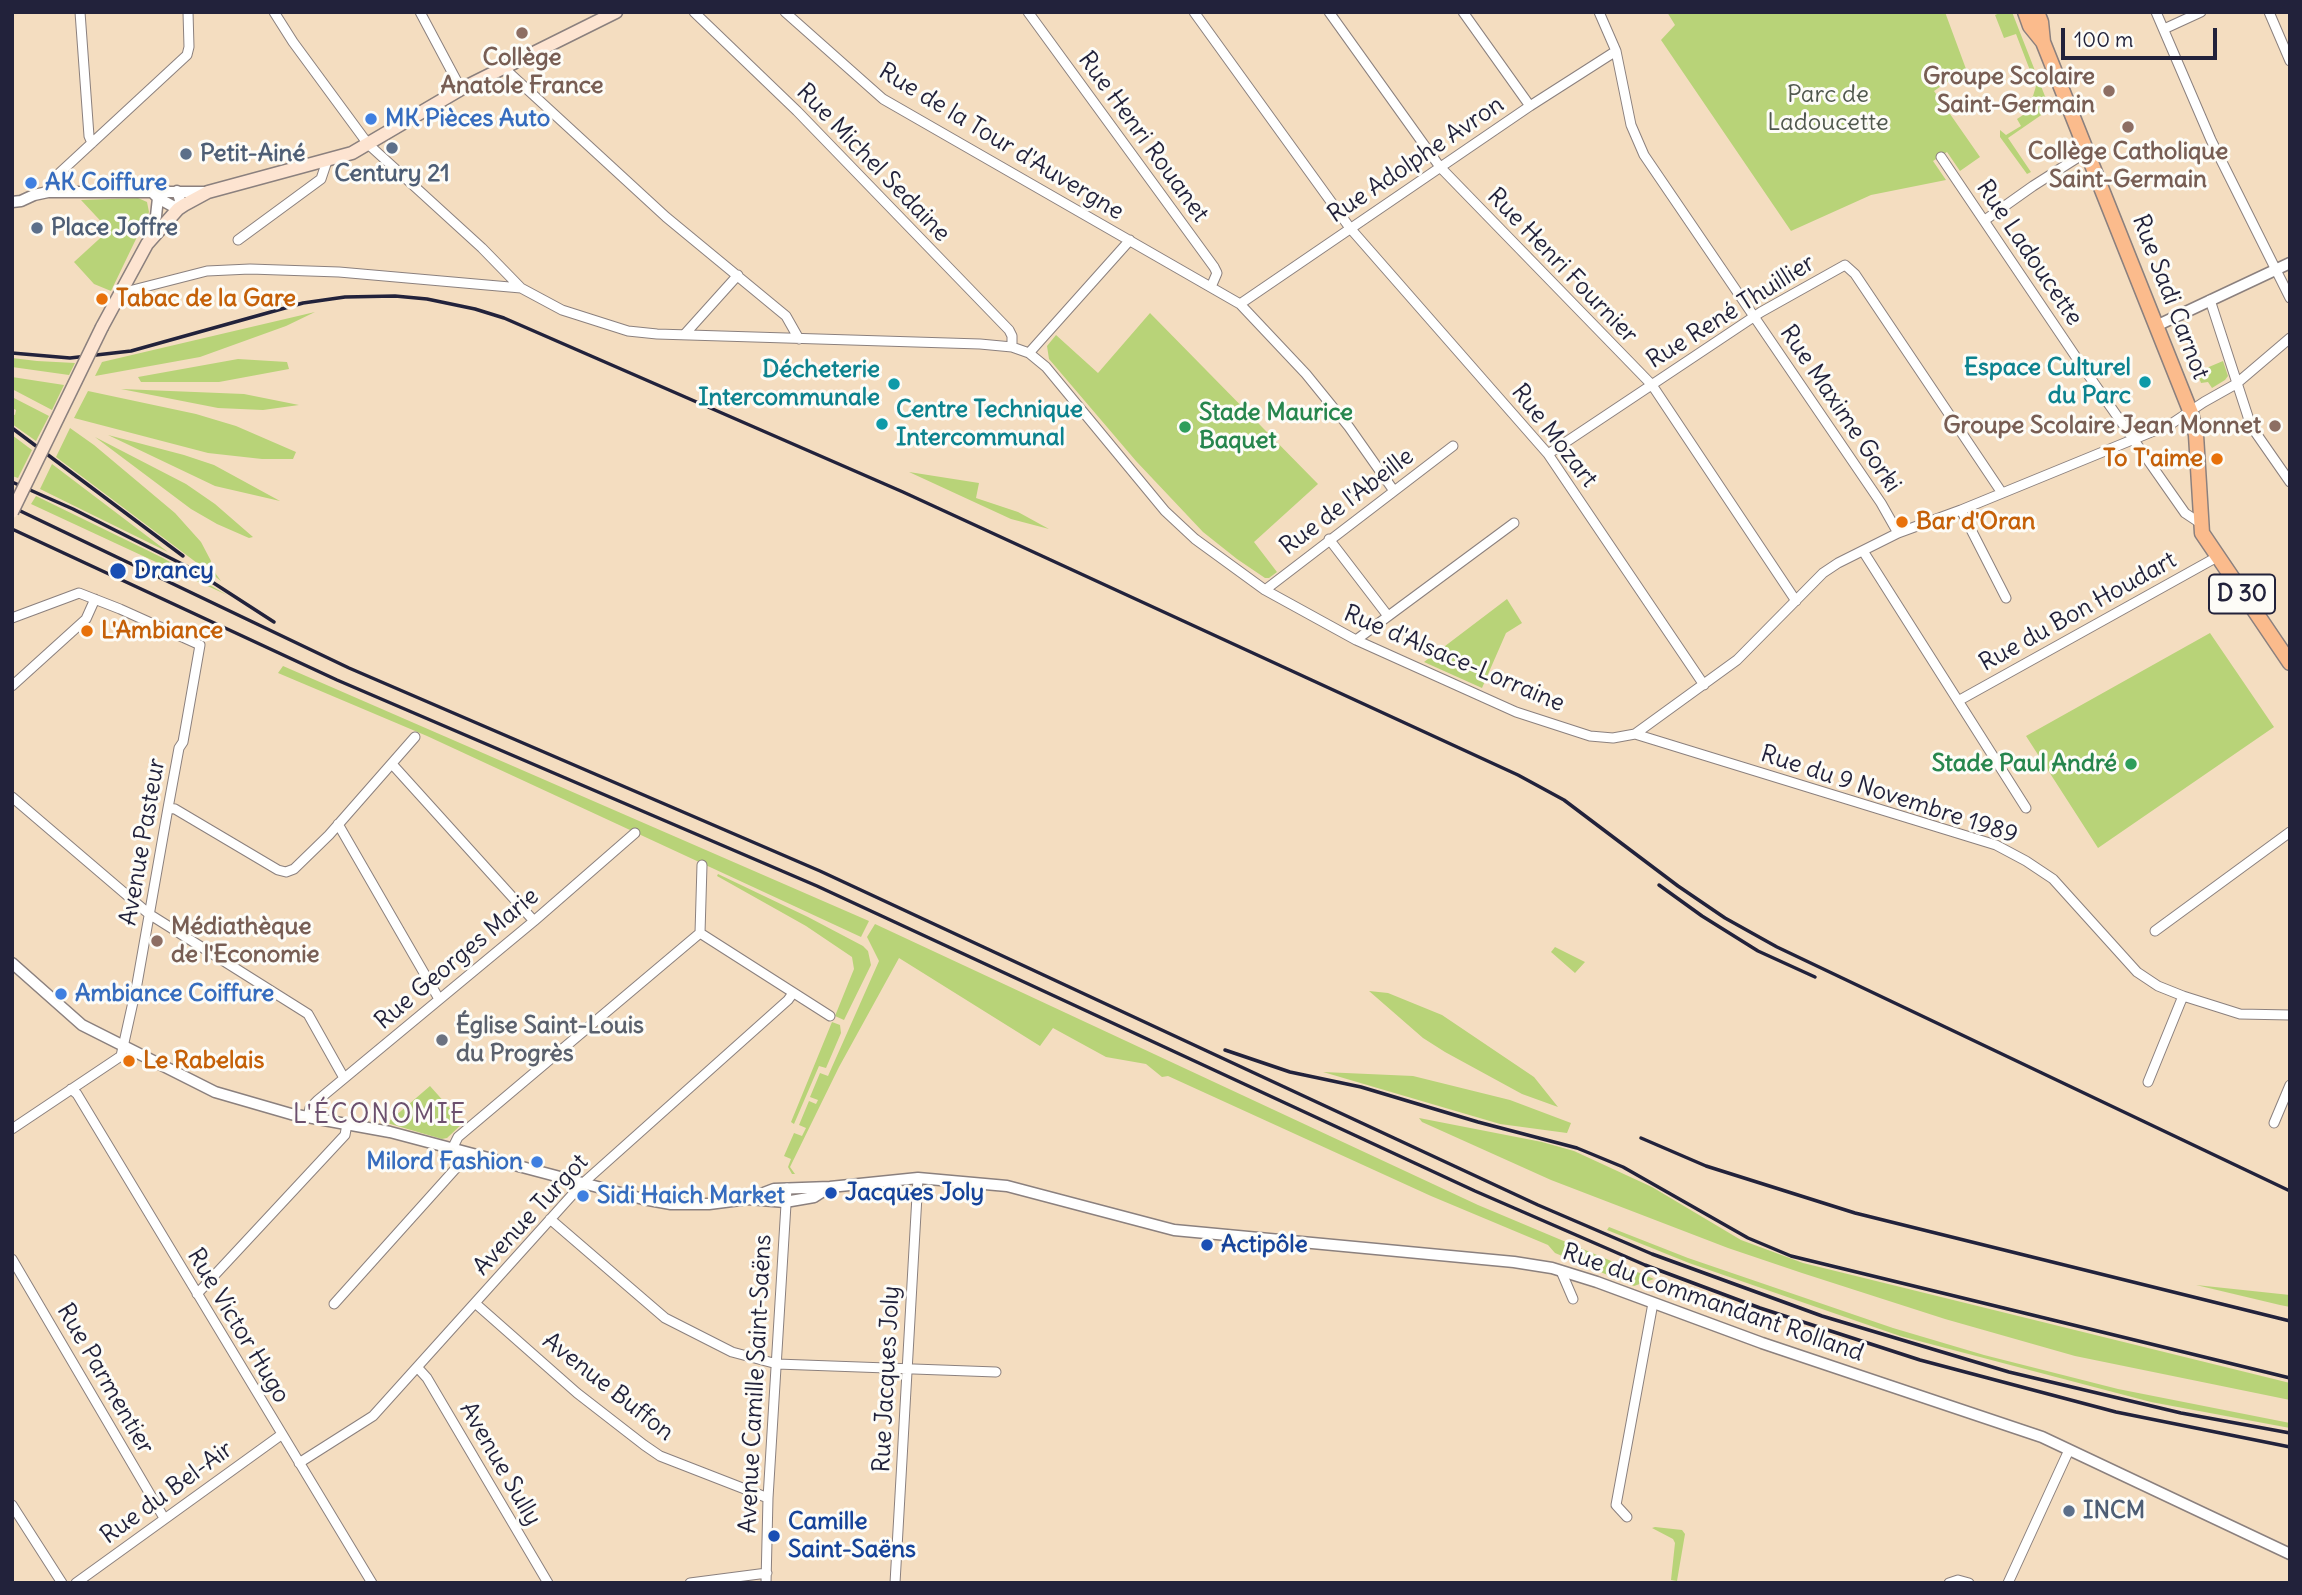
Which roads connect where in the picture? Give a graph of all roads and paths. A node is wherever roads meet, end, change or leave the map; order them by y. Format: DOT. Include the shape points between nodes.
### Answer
graph roads {
  1 [pos="80,12"];
  2 [pos="188,12"];
  3 [pos="274,12"];
  4 [pos="420,12"];
  5 [pos="616,12"];
  6 [pos="694,12"];
  7 [pos="785,12"];
  8 [pos="1028,12"];
  9 [pos="1194,12"];
  10 [pos="1329,12"];
  11 [pos="1463,12"];
  12 [pos="1599,12"];
  13 [pos="2025,12"];
  14 [pos="2037,12"];
  15 [pos="2157,12"];
  16 [pos="2201,12"];
  17 [pos="2269,12"];
  18 [pos="2164,29"];
  19 [pos="2043,42"];
  20 [pos="1616,51"];
  21 [pos="2290,61"];
  22 [pos="504,68"];
  23 [pos="461,89"];
  24 [pos="1531,106"];
  25 [pos="92,143"];
  26 [pos="368,144"];
  27 [pos="2088,151"];
  28 [pos="1941,157"];
  29 [pos="327,161"];
  30 [pos="1440,167"];
  31 [pos="177,191"];
  32 [pos="208,191"];
  33 [pos="48,192"];
  34 [pos="154,195"];
  35 [pos="12,202"];
  36 [pos="178,209"];
  37 [pos="1984,220"];
  38 [pos="1350,228"];
  39 [pos="238,240"];
  40 [pos="1130,240"];
  41 [pos="147,244"];
  42 [pos="2290,263"];
  43 [pos="2276,270"];
  44 [pos="737,275"];
  45 [pos="1211,287"];
  46 [pos="521,288"];
  47 [pos="121,293"];
  48 [pos="2290,298"];
  49 [pos="2210,300"];
  50 [pos="1240,304"];
  51 [pos="1755,318"];
  52 [pos="2156,326"];
  53 [pos="684,335"];
  54 [pos="2290,338"];
  55 [pos="799,339"];
  56 [pos="1012,347"];
  57 [pos="1029,353"];
  58 [pos="2236,384"];
  59 [pos="1652,386"];
  60 [pos="2191,412"];
  61 [pos="2134,440"];
  62 [pos="1453,446"];
  63 [pos="1548,453"];
  64 [pos="2290,482"];
  65 [pos="1394,491"];
  66 [pos="2002,493"];
  67 [pos="1961,510"];
  68 [pos="12,512"];
  69 [pos="1514,523"];
  70 [pos="2200,523"];
  71 [pos="1898,533"];
  72 [pos="1329,539"];
  73 [pos="1863,551"];
  74 [pos="2217,557"];
  75 [pos="1265,590"];
  76 [pos="2006,598"];
  77 [pos="95,599"];
  78 [pos="1796,601"];
  79 [pos="1388,616"];
  80 [pos="12,618"];
  81 [pos="1356,640"];
  82 [pos="2290,663"];
  83 [pos="1704,685"];
  84 [pos="12,686"];
  85 [pos="1958,701"];
  86 [pos="1635,734"];
  87 [pos="415,737"];
  88 [pos="392,764"];
  89 [pos="12,797"];
  90 [pos="168,808"];
  91 [pos="2026,808"];
  92 [pos="338,824"];
  93 [pos="635,832"];
  94 [pos="2290,832"];
  95 [pos="702,865"];
  96 [pos="149,914"];
  97 [pos="534,921"];
  98 [pos="2155,931"];
  99 [pos="700,933"];
  100 [pos="14,967"];
  101 [pos="793,993"];
  102 [pos="2183,996"];
  103 [pos="439,999"];
  104 [pos="2290,1015"];
  105 [pos="830,1016"];
  106 [pos="124,1046"];
  107 [pos="344,1078"];
  108 [pos="2148,1082"];
  109 [pos="2290,1085"];
  110 [pos="71,1089"];
  111 [pos="308,1117"];
  112 [pos="2274,1123"];
  113 [pos="347,1124"];
  114 [pos="12,1129"];
  115 [pos="458,1150"];
  116 [pos="918,1178"];
  117 [pos="582,1184"];
  118 [pos="831,1187"];
  119 [pos="787,1188"];
  120 [pos="748,1199"];
  121 [pos="785,1202"];
  122 [pos="550,1219"];
  123 [pos="12,1259"];
  124 [pos="1561,1271"];
  125 [pos="197,1294"];
  126 [pos="1573,1299"];
  127 [pos="475,1303"];
  128 [pos="1653,1303"];
  129 [pos="334,1304"];
  130 [pos="777,1364"];
  131 [pos="417,1367"];
  132 [pos="907,1370"];
  133 [pos="996,1372"];
  134 [pos="281,1435"];
  135 [pos="2069,1450"];
  136 [pos="299,1463"];
  137 [pos="768,1497"];
  138 [pos="12,1505"];
  139 [pos="1627,1517"];
  140 [pos="164,1518"];
  141 [pos="2290,1554"];
  142 [pos="766,1578"];
  143 [pos="62,1583"];
  144 [pos="76,1583"];
  145 [pos="372,1583"];
  146 [pos="548,1583"];
  147 [pos="691,1583"];
  148 [pos="895,1583"];
  149 [pos="1949,1583"];
  150 [pos="1969,1583"];
  151 [pos="2008,1583"];
  1 -- 25 [label="street"];
  2 -- 25 [label="street" via="187,55"];
  3 -- 26 [label="street"];
  4 -- 23 [label="street"];
  5 -- 22 [label="main road"];
  6 -- 56 [label="street, Rue Michel Sedaine" via="797,111 1009,330"];
  7 -- 40 [label="street, Rue de la Tour d'Auvergne" via="883,99"];
  8 -- 45 [label="street, Rue Henri Rouanet" via="1214,267 1217,273"];
  9 -- 38 [label="street, Rue Mozart"];
  10 -- 30 [label="street, Rue Henri Fournier"];
  11 -- 24 [label="street"];
  12 -- 20 [label="street, Rue Maxime Gorki"];
  13 -- 19 [label="main road, Rue Sadi Carnot / D 30"];
  14 -- 19 [label="main road, Rue Sadi Carnot / D 30"];
  15 -- 18 [label="street"];
  16 -- 18 [label="street"];
  17 -- 21 [label="street"];
  18 -- 43 [label="street" via="2211,140"];
  19 -- 27 [label="main road, Rue Sadi Carnot / D 30"];
  20 -- 24 [label="street, Rue Adolphe Avron"];
  20 -- 51 [label="street, Rue Maxime Gorki" via="1637,142"];
  22 -- 23 [label="main road"];
  22 -- 44 [label="street" via="666,217"];
  23 -- 26 [label="main road"];
  24 -- 30 [label="street, Rue Adolphe Avron"];
  25 -- 33 [label="street" via="53,179"];
  26 -- 29 [label="main road"];
  26 -- 46 [label="street"];
  27 -- 37 [label="street"];
  27 -- 52 [label="main road, Rue Sadi Carnot / D 30"];
  28 -- 37 [label="street, Rue Ladoucette"];
  29 -- 32 [label="main road"];
  29 -- 39 [label="street" via="321,179"];
  30 -- 38 [label="street, Rue Adolphe Avron"];
  30 -- 59 [label="street, Rue Henri Fournier"];
  31 -- 32 [label="street"];
  31 -- 34 [label="street"];
  31 -- 36 [label="street"];
  32 -- 36 [label="main road"];
  33 -- 34 [label="street"];
  33 -- 35 [label="street"];
  34 -- 36 [label="street"];
  34 -- 41 [label="street" via="156,216"];
  36 -- 41 [label="main road"];
  37 -- 61 [label="street, Rue Ladoucette"];
  38 -- 50 [label="street, Rue Adolphe Avron"];
  38 -- 63 [label="street, Rue Mozart"];
  40 -- 45 [label="street, Rue de la Tour d'Auvergne"];
  40 -- 57 [label="street"];
  41 -- 47 [label="main road"];
  42 -- 43 [label="street"];
  43 -- 48 [label="street"];
  43 -- 49 [label="street"];
  44 -- 53 [label="street"];
  44 -- 55 [label="street" via="786,316"];
  45 -- 50 [label="street, Rue de la Tour d'Auvergne"];
  46 -- 47 [label="street" via="250,269 207,271"];
  46 -- 53 [label="street" via="602,325"];
  47 -- 68 [label="main road, bridge"];
  49 -- 52 [label="street"];
  49 -- 58 [label="street"];
  50 -- 65 [label="street, Rue de la Tour d'Auvergne" via="1306,374"];
  51 -- 59 [label="street, Rue René Thuillier"];
  51 -- 66 [label="street, Rue René Thuillier" via="1840,266 1849,267"];
  51 -- 71 [label="street, Rue Maxime Gorki"];
  52 -- 60 [label="main road, Rue Sadi Carnot / D 30"];
  53 -- 55 [label="street"];
  54 -- 58 [label="street, Rue d'Alsace-Lorraine"];
  55 -- 56 [label="street"];
  56 -- 57 [label="street"];
  57 -- 75 [label="street, Rue d'Alsace-Lorraine" via="1046,367 1166,511 1195,539"];
  58 -- 60 [label="street, Rue d'Alsace-Lorraine"];
  58 -- 64 [label="street" via="2251,426"];
  59 -- 63 [label="street, Rue René Thuillier"];
  59 -- 78 [label="street, Rue Henri Fournier"];
  60 -- 61 [label="street, Rue d'Alsace-Lorraine"];
  60 -- 70 [label="main road, D 30"];
  61 -- 66 [label="street, Rue d'Alsace-Lorraine"];
  61 -- 70 [label="street, Rue Ladoucette" via="2185,513"];
  62 -- 65 [label="street, Rue de l'Abeille"];
  63 -- 83 [label="street, Rue Mozart"];
  65 -- 72 [label="street, Rue de l'Abeille"];
  66 -- 67 [label="street, Rue d'Alsace-Lorraine"];
  67 -- 71 [label="street, Rue d'Alsace-Lorraine"];
  67 -- 76 [label="street"];
  69 -- 79 [label="street"];
  70 -- 74 [label="main road, D 30"];
  71 -- 73 [label="street, Rue d'Alsace-Lorraine"];
  72 -- 75 [label="street, Rue de l'Abeille"];
  72 -- 79 [label="street"];
  73 -- 78 [label="street, Rue d'Alsace-Lorraine" via="1829,568"];
  73 -- 85 [label="street"];
  74 -- 82 [label="main road, D 30"];
  74 -- 85 [label="street, Rue du Bon Houdart"];
  75 -- 81 [label="street, Rue d'Alsace-Lorraine"];
  77 -- 80 [label="street" via="79,593"];
  77 -- 84 [label="street" via="86,619"];
  77 -- 90 [label="street, Avenue Pasteur" via="200,645"];
  78 -- 83 [label="street, Rue d'Alsace-Lorraine" via="1737,660"];
  79 -- 81 [label="street"];
  81 -- 86 [label="street, Rue d'Alsace-Lorraine" via="1552,725 1602,738"];
  83 -- 86 [label="street, Rue d'Alsace-Lorraine"];
  85 -- 91 [label="street"];
  86 -- 102 [label="street, Rue du 9 Novembre 1989" via="1996,845 2053,879 2137,972"];
  87 -- 88 [label="street"];
  88 -- 92 [label="street"];
  88 -- 97 [label="street"];
  89 -- 96 [label="street"];
  90 -- 92 [label="street" via="285,872 294,869"];
  90 -- 96 [label="street, Avenue Pasteur"];
  92 -- 103 [label="street"];
  93 -- 97 [label="street, Rue Georges Marie"];
  94 -- 98 [label="street"];
  95 -- 99 [label="street"];
  96 -- 106 [label="street, Avenue Pasteur"];
  96 -- 107 [label="street" via="308,1014"];
  97 -- 103 [label="street, Rue Georges Marie"];
  99 -- 101 [label="street"];
  99 -- 115 [label="street" via="458,1137"];
  100 -- 106 [label="street" via="74,1020"];
  101 -- 105 [label="street"];
  101 -- 117 [label="street, Avenue Turgot"];
  102 -- 104 [label="street, Rue du 9 Novembre 1989" via="2240,1014"];
  102 -- 108 [label="street"];
  103 -- 107 [label="street, Rue Georges Marie"];
  106 -- 110 [label="street" via="118,1059"];
  106 -- 111 [label="street" via="215,1092"];
  107 -- 111 [label="street, Rue Georges Marie" via="310,1108"];
  109 -- 112 [label="street"];
  110 -- 114 [label="street"];
  110 -- 125 [label="street, Rue Victor Hugo"];
  111 -- 113 [label="street"];
  113 -- 115 [label="street"];
  113 -- 125 [label="street" via="345,1135"];
  115 -- 117 [label="street"];
  115 -- 129 [label="street" via="457,1167"];
  116 -- 118 [label="street, Rue du Commandant Rolland"];
  116 -- 124 [label="street, Rue du Commandant Rolland" via="1007,1186 1174,1230 1514,1262"];
  116 -- 132 [label="street, Rue Jacques Joly"];
  117 -- 120 [label="street" via="671,1204"];
  117 -- 122 [label="street, Avenue Turgot"];
  118 -- 119 [label="street"];
  118 -- 121 [label="street" via="814,1197"];
  119 -- 120 [label="street"];
  119 -- 121 [label="street, Avenue Camille Saint-Saëns"];
  120 -- 121 [label="street"];
  121 -- 130 [label="street, Avenue Camille Saint-Saëns"];
  122 -- 127 [label="street, Avenue Turgot"];
  122 -- 130 [label="street" via="665,1318 732,1352"];
  123 -- 140 [label="street, Rue Parmentier"];
  124 -- 126 [label="street"];
  124 -- 128 [label="street, Rue du Commandant Rolland"];
  125 -- 134 [label="street, Rue Victor Hugo"];
  127 -- 131 [label="street, Avenue Turgot"];
  127 -- 137 [label="street, Avenue Buffon" via="578,1393 660,1456"];
  128 -- 135 [label="street, Rue du Commandant Rolland"];
  128 -- 139 [label="street" via="1616,1505"];
  130 -- 132 [label="street"];
  130 -- 137 [label="street, Avenue Camille Saint-Saëns"];
  131 -- 136 [label="street, Avenue Turgot" via="373,1416"];
  131 -- 146 [label="street, Avenue Sully"];
  132 -- 133 [label="street"];
  132 -- 148 [label="street, Rue Jacques Joly"];
  134 -- 136 [label="street, Rue Victor Hugo"];
  134 -- 140 [label="street, Rue du Bel-Air"];
  135 -- 141 [label="street, Rue du Commandant Rolland"];
  135 -- 151 [label="street"];
  136 -- 145 [label="street, Rue Victor Hugo"];
  137 -- 142 [label="street, Avenue Camille Saint-Saëns"];
  138 -- 143 [label="street"];
  140 -- 144 [label="street, Rue du Bel-Air"];
  142 -- 147 [label="street"];
  149 -- 150 [label="street"];
}
